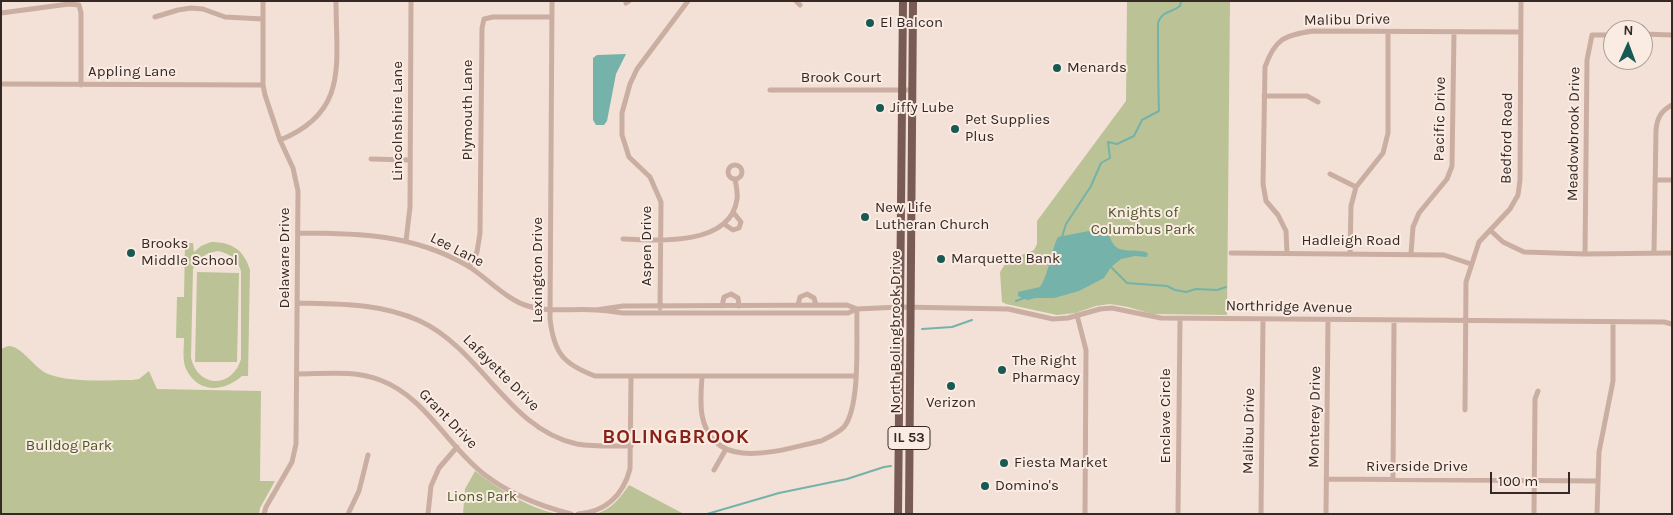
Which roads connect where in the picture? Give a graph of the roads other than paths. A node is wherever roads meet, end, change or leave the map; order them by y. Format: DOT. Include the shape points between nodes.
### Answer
graph roads {
  1 [pos="264,1"];
  2 [pos="336,1"];
  3 [pos="410,1"];
  4 [pos="552,1"];
  5 [pos="688,1"];
  6 [pos="903,1"];
  7 [pos="913,1"];
  8 [pos="1521,1"];
  9 [pos="1,13"];
  10 [pos="155,17"];
  11 [pos="552,17"];
  12 [pos="264,19"];
  13 [pos="1388,32"];
  14 [pos="1454,32"];
  15 [pos="1520,32"];
  16 [pos="1653,34"];
  17 [pos="1672,34"];
  18 [pos="1603,35"];
  19 [pos="1,84"];
  20 [pos="81,85"];
  21 [pos="263,85"];
  22 [pos="770,90"];
  23 [pos="902,90"];
  24 [pos="912,90"];
  25 [pos="1264,96"];
  26 [pos="1318,102"];
  27 [pos="1672,105"];
  28 [pos="280,140"];
  29 [pos="371,159"];
  30 [pos="410,160"];
  31 [pos="1330,174"];
  32 [pos="735,179"];
  33 [pos="1656,180"];
  34 [pos="1672,180"];
  35 [pos="1356,187"];
  36 [pos="733,212"];
  37 [pos="724,224"];
  38 [pos="1490,230"];
  39 [pos="298,233"];
  40 [pos="623,239"];
  41 [pos="406,241"];
  42 [pos="661,241"];
  43 [pos="1654,252"];
  44 [pos="1231,253"];
  45 [pos="1287,253"];
  46 [pos="1672,253"];
  47 [pos="1350,254"];
  48 [pos="1411,254"];
  49 [pos="1586,254"];
  50 [pos="1470,264"];
  51 [pos="469,267"];
  52 [pos="297,303"];
  53 [pos="660,306"];
  54 [pos="722,306"];
  55 [pos="739,306"];
  56 [pos="798,306"];
  57 [pos="816,306"];
  58 [pos="900,307"];
  59 [pos="910,307"];
  60 [pos="856,309"];
  61 [pos="550,310"];
  62 [pos="596,310"];
  63 [pos="660,313"];
  64 [pos="1077,316"];
  65 [pos="1180,318"];
  66 [pos="1263,319"];
  67 [pos="1328,320"];
  68 [pos="1465,320"];
  69 [pos="1394,321"];
  70 [pos="1613,322"];
  71 [pos="1672,324"];
  72 [pos="297,374"];
  73 [pos="702,376"];
  74 [pos="856,376"];
  75 [pos="631,377"];
  76 [pos="1538,391"];
  77 [pos="1464,410"];
  78 [pos="631,446"];
  79 [pos="457,447"];
  80 [pos="726,449"];
  81 [pos="368,455"];
  82 [pos="714,470"];
  83 [pos="1326,479"];
  84 [pos="1393,479"];
  85 [pos="1534,480"];
  86 [pos="1598,481"];
  87 [pos="264,514"];
  88 [pos="348,514"];
  89 [pos="428,514"];
  90 [pos="571,514"];
  91 [pos="578,514"];
  92 [pos="898,514"];
  93 [pos="909,514"];
  94 [pos="1085,514"];
  95 [pos="1178,514"];
  96 [pos="1261,514"];
  97 [pos="1326,514"];
  98 [pos="1534,514"];
  99 [pos="1598,514"];
  1 -- 12 [label="street, Delaware Drive"];
  2 -- 28 [label="street" via="335,76 328,101 314,121 298,133"];
  3 -- 30 [label="street, Lincolnshire Lane"];
  4 -- 11 [label="street, Lexington Drive"];
  5 -- 42 [label="street, Aspen Drive" via="637,69 622,113 622,135 629,157 650,177 661,202"];
  6 -- 23 [label="main road, North Bolingbrook Drive / IL 53"];
  7 -- 24 [label="main road, North Bolingbrook Drive / IL 53"];
  8 -- 15 [label="street, Bedford Road"];
  9 -- 20 [label="street" via="79,5"];
  10 -- 12 [label="street" via="191,8 225,17"];
  11 -- 51 [label="street, Plymouth Lane" via="484,19 480,232 477,252"];
  11 -- 61 [label="street, Lexington Drive"];
  12 -- 21 [label="street, Delaware Drive"];
  13 -- 14 [label="street, Malibu Drive"];
  13 -- 25 [label="street, Malibu Drive" via="1313,31 1292,34 1270,52 1265,67"];
  13 -- 35 [label="street" via="1388,133 1383,152"];
  14 -- 15 [label="street, Malibu Drive"];
  14 -- 48 [label="street, Pacific Drive" via="1452,166 1447,180 1420,213 1413,227"];
  15 -- 38 [label="street, Bedford Road" via="1518,195"];
  16 -- 17 [label="street"];
  18 -- 49 [label="street, Meadowbrook Drive" via="1592,35 1587,60"];
  19 -- 20 [label="street, Appling Lane"];
  20 -- 21 [label="street, Appling Lane"];
  21 -- 28 [label="street, Delaware Drive"];
  22 -- 23 [label="street, Brook Court"];
  23 -- 24 [label="street, Brook Court"];
  23 -- 58 [label="main road, North Bolingbrook Drive / IL 53"];
  24 -- 59 [label="main road, North Bolingbrook Drive / IL 53"];
  25 -- 26 [label="street" via="1307,96"];
  25 -- 45 [label="street, Malibu Drive" via="1263,184 1266,202 1286,231"];
  27 -- 33 [label="street" via="1663,110 1657,122"];
  28 -- 39 [label="street, Delaware Drive" via="293,168 298,190"];
  29 -- 30 [label="street"];
  30 -- 41 [label="street, Lincolnshire Lane" via="410,218"];
  31 -- 35 [label="street"];
  32 -- 36 [label="street" via="738,197"];
  33 -- 34 [label="street"];
  33 -- 43 [label="street"];
  35 -- 47 [label="street" via="1351,206"];
  36 -- 37 [label="street"];
  36 -- 37 [label="street" via="741,222 739,228 733,230"];
  37 -- 42 [label="street" via="691,237"];
  38 -- 49 [label="street" via="1502,242 1524,252"];
  38 -- 50 [label="street, Bedford Road" via="1479,242"];
  39 -- 41 [label="street, Lee Lane" via="358,234"];
  39 -- 52 [label="street, Delaware Drive"];
  40 -- 42 [label="street"];
  41 -- 51 [label="street, Lee Lane"];
  42 -- 53 [label="street, Aspen Drive"];
  43 -- 46 [label="street"];
  43 -- 49 [label="street"];
  44 -- 45 [label="street, Hadleigh Road"];
  45 -- 47 [label="street, Hadleigh Road"];
  47 -- 48 [label="street, Hadleigh Road"];
  48 -- 50 [label="street, Hadleigh Road" via="1444,255"];
  50 -- 68 [label="street, Bedford Road"];
  51 -- 61 [label="street, Lee Lane" via="522,304"];
  52 -- 72 [label="street, Delaware Drive"];
  52 -- 78 [label="street, Lafayette Drive" via="367,305 421,321 460,348 523,416 550,434 576,443"];
  53 -- 54 [label="street, Lee Lane"];
  53 -- 62 [label="street, Lee Lane"];
  53 -- 63 [label="street, Aspen Drive"];
  54 -- 55 [label="street, Lee Lane"];
  54 -- 55 [label="street, Lee Lane" via="724,297 731,294 738,298"];
  55 -- 56 [label="street, Lee Lane"];
  56 -- 57 [label="street, Lee Lane"];
  56 -- 57 [label="street, Lee Lane" via="800,297 807,294 814,298"];
  57 -- 60 [label="street, Lee Lane" via="847,305"];
  58 -- 59 [label="street, Lee Lane"];
  58 -- 60 [label="street, Lee Lane"];
  58 -- 92 [label="main road, North Bolingbrook Drive / IL 53"];
  59 -- 64 [label="street, Northridge Avenue" via="1008,309 1053,319"];
  59 -- 93 [label="main road, North Bolingbrook Drive / IL 53"];
  60 -- 63 [label="street, Lee Lane" via="848,313"];
  60 -- 74 [label="street"];
  61 -- 62 [label="street, Lee Lane"];
  61 -- 75 [label="street, Lexington Drive" via="552,338 568,362 595,376"];
  62 -- 63 [label="street, Lee Lane"];
  64 -- 65 [label="street, Northridge Avenue" via="1112,308 1155,318"];
  64 -- 94 [label="street" via="1086,353"];
  65 -- 66 [label="street, Northridge Avenue"];
  65 -- 95 [label="street, Enclave Circle"];
  66 -- 67 [label="street, Northridge Avenue"];
  66 -- 96 [label="street, Malibu Drive"];
  67 -- 69 [label="street, Northridge Avenue"];
  67 -- 83 [label="street, Monterey Drive"];
  68 -- 69 [label="street, Northridge Avenue"];
  68 -- 70 [label="street, Northridge Avenue"];
  68 -- 77 [label="street, Bedford Road"];
  69 -- 84 [label="street"];
  70 -- 71 [label="street, Northridge Avenue"];
  70 -- 86 [label="street" via="1613,380 1599,452"];
  72 -- 79 [label="street, Grant Drive" via="358,375 388,384 412,399"];
  72 -- 87 [label="street, Delaware Drive" via="296,444 292,462"];
  73 -- 74 [label="street, Lexington Drive"];
  73 -- 75 [label="street, Lexington Drive"];
  73 -- 80 [label="street" via="702,417 710,436"];
  74 -- 80 [label="street" via="851,412 844,426 830,437 750,455"];
  75 -- 78 [label="street"];
  76 -- 85 [label="street" via="1535,400"];
  78 -- 91 [label="street" via="630,470 619,495 606,506"];
  79 -- 89 [label="street" via="439,468 431,486"];
  79 -- 90 [label="street, Grant Drive" via="484,474 512,493 541,506"];
  80 -- 82 [label="street"];
  81 -- 88 [label="street" via="359,490"];
  83 -- 84 [label="street, Riverside Drive"];
  83 -- 97 [label="street, Monterey Drive"];
  84 -- 85 [label="street, Riverside Drive"];
  85 -- 86 [label="street, Riverside Drive"];
  85 -- 98 [label="street"];
  86 -- 99 [label="street"];
}
